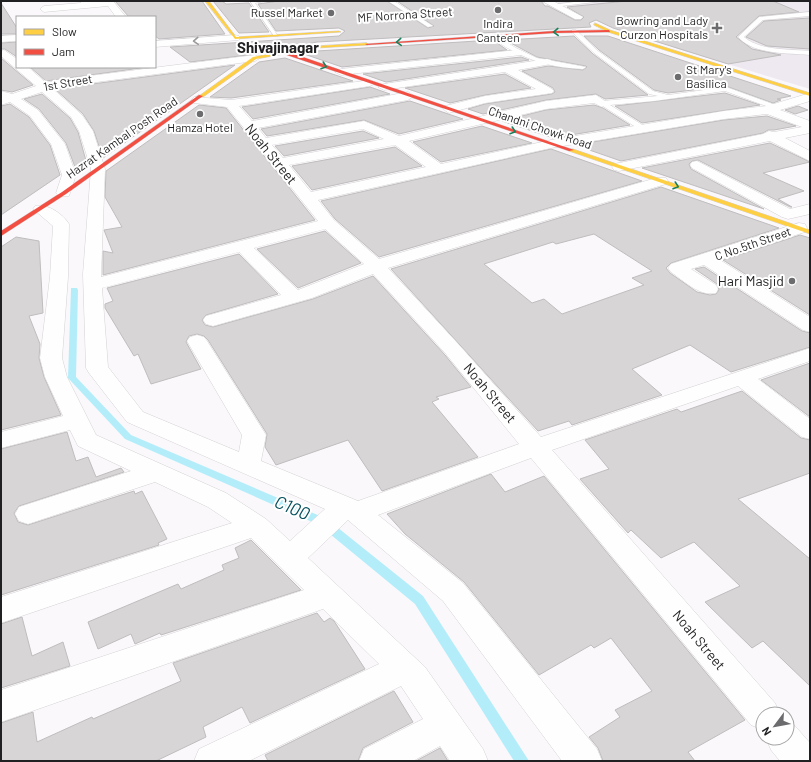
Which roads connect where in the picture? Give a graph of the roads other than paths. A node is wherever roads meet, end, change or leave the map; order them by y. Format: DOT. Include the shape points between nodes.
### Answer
graph roads {
  1 [pos="39,1"];
  2 [pos="207,1"];
  3 [pos="263,1"];
  4 [pos="391,1"];
  5 [pos="600,1"];
  6 [pos="85,3"];
  7 [pos="550,3"];
  8 [pos="44,9"];
  9 [pos="810,14"];
  10 [pos="49,16"];
  11 [pos="120,16"];
  12 [pos="578,16"];
  13 [pos="554,18"];
  14 [pos="434,26"];
  15 [pos="415,27"];
  16 [pos="348,31"];
  17 [pos="574,31"];
  18 [pos="609,31"];
  19 [pos="272,36"];
  20 [pos="493,36"];
  21 [pos="16,38"];
  22 [pos="234,38"];
  23 [pos="1,39"];
  24 [pos="415,41"];
  25 [pos="156,44"];
  26 [pos="16,52"];
  27 [pos="3,53"];
  28 [pos="287,53"];
  29 [pos="517,53"];
  30 [pos="810,53"];
  31 [pos="255,58"];
  32 [pos="438,61"];
  33 [pos="547,62"];
  34 [pos="16,63"];
  35 [pos="583,67"];
  36 [pos="22,68"];
  37 [pos="157,68"];
  38 [pos="507,68"];
  39 [pos="341,72"];
  40 [pos="459,75"];
  41 [pos="371,83"];
  42 [pos="44,86"];
  43 [pos="721,86"];
  44 [pos="384,87"];
  45 [pos="308,93"];
  46 [pos="810,95"];
  47 [pos="409,96"];
  48 [pos="5,97"];
  49 [pos="198,100"];
  50 [pos="602,103"];
  51 [pos="231,104"];
  52 [pos="772,108"];
  53 [pos="449,109"];
  54 [pos="332,110"];
  55 [pos="724,115"];
  56 [pos="481,120"];
  57 [pos="364,125"];
  58 [pos="810,125"];
  59 [pos="248,126"];
  60 [pos="645,129"];
  61 [pos="810,130"];
  62 [pos="774,138"];
  63 [pos="398,140"];
  64 [pos="262,143"];
  65 [pos="551,144"];
  66 [pos="810,157"];
  67 [pos="279,163"];
  68 [pos="697,165"];
  69 [pos="619,167"];
  70 [pos="98,168"];
  71 [pos="438,169"];
  72 [pos="661,181"];
  73 [pos="64,194"];
  74 [pos="307,198"];
  75 [pos="41,209"];
  76 [pos="810,209"];
  77 [pos="328,224"];
  78 [pos="805,230"];
  79 [pos="1,234"];
  80 [pos="243,246"];
  81 [pos="706,260"];
  82 [pos="376,266"];
  83 [pos="93,285"];
  84 [pos="709,289"];
  85 [pos="294,297"];
  86 [pos="213,320"];
  87 [pos="810,326"];
  88 [pos="197,341"];
  89 [pos="809,355"];
  90 [pos="741,377"];
  91 [pos="77,420"];
  92 [pos="810,431"];
  93 [pos="1,440"];
  94 [pos="536,447"];
  95 [pos="248,466"];
  96 [pos="156,472"];
  97 [pos="347,511"];
  98 [pos="28,514"];
  99 [pos="256,526"];
  100 [pos="289,558"];
  101 [pos="327,595"];
  102 [pos="1,610"];
  103 [pos="405,668"];
  104 [pos="1,706"];
  105 [pos="756,706"];
  106 [pos="447,726"];
  107 [pos="790,746"];
  108 [pos="212,761"];
  109 [pos="377,761"];
  110 [pos="470,761"];
  111 [pos="584,761"];
  112 [pos="803,761"];
  1 -- 8 [label="street"];
  2 -- 22 [label="street"];
  3 -- 19 [label="lane" via="252,2"];
  4 -- 14 [label="lane"];
  5 -- 7 [label="lane"];
  6 -- 8 [label="street"];
  6 -- 11 [label="street" via="110,3"];
  7 -- 12 [label="street"];
  8 -- 10 [label="street"];
  9 -- 30 [label="lane" via="761,18 741,37 746,42 762,47"];
  12 -- 13 [label="street"];
  12 -- 18 [label="street"];
  14 -- 15 [label="street, MF Norrona Street"];
  16 -- 19 [label="street, MF Norrona Street"];
  17 -- 18 [label="street, MF Norrona Street"];
  17 -- 20 [label="street, MF Norrona Street, one-way"];
  17 -- 43 [label="lane" via="596,52 651,93 665,95"];
  18 -- 46 [label="street"];
  19 -- 22 [label="street, MF Norrona Street"];
  19 -- 28 [label="street, Chandni Chowk Road"];
  20 -- 24 [label="street, MF Norrona Street"];
  20 -- 29 [label="lane"];
  21 -- 23 [label="street"];
  22 -- 25 [label="street, one-way"];
  22 -- 31 [label="street" via="259,46"];
  24 -- 28 [label="street, MF Norrona Street, one-way" via="317,47"];
  24 -- 32 [label="street"];
  26 -- 27 [label="street"];
  27 -- 34 [label="street"];
  28 -- 31 [label="street, Hazrat Kambal Posh Road"];
  28 -- 39 [label="street, Chandni Chowk Road, one-way"];
  29 -- 32 [label="street"];
  29 -- 33 [label="lane"];
  31 -- 37 [label="street, 1st Street"];
  31 -- 49 [label="street, Hazrat Kambal Posh Road"];
  32 -- 39 [label="street"];
  32 -- 40 [label="street"];
  33 -- 35 [label="lane" via="565,67"];
  33 -- 38 [label="street"];
  36 -- 42 [label="street"];
  37 -- 42 [label="street, 1st Street"];
  38 -- 40 [label="street"];
  38 -- 53 [label="street" via="548,91 483,100"];
  39 -- 41 [label="street, Chandni Chowk Road"];
  40 -- 44 [label="street"];
  41 -- 44 [label="street, Chandni Chowk Road"];
  41 -- 45 [label="street"];
  42 -- 48 [label="street, 1st Street"];
  42 -- 70 [label="street" via="76,114 86,131"];
  44 -- 47 [label="street, Chandni Chowk Road"];
  45 -- 51 [label="street"];
  45 -- 54 [label="street"];
  46 -- 52 [label="street"];
  47 -- 53 [label="street, Chandni Chowk Road"];
  47 -- 54 [label="street"];
  48 -- 73 [label="street" via="34,113 58,144 69,175"];
  49 -- 51 [label="street"];
  49 -- 70 [label="street, Hazrat Kambal Posh Road"];
  50 -- 52 [label="lane" via="726,89"];
  50 -- 56 [label="street" via="596,100 546,105"];
  50 -- 60 [label="lane"];
  51 -- 59 [label="street, Noah Street"];
  52 -- 55 [label="street"];
  52 -- 58 [label="street"];
  53 -- 56 [label="street, Chandni Chowk Road"];
  54 -- 57 [label="street" via="343,112"];
  54 -- 59 [label="street"];
  55 -- 60 [label="street"];
  55 -- 62 [label="street"];
  56 -- 63 [label="street"];
  56 -- 65 [label="street, Chandni Chowk Road, one-way"];
  57 -- 63 [label="street"];
  57 -- 64 [label="street"];
  59 -- 64 [label="street, Noah Street"];
  60 -- 65 [label="street"];
  61 -- 62 [label="street"];
  62 -- 66 [label="street"];
  62 -- 69 [label="street"];
  63 -- 67 [label="street"];
  63 -- 71 [label="street"];
  64 -- 67 [label="street, Noah Street"];
  65 -- 69 [label="street, Chandni Chowk Road"];
  65 -- 71 [label="street"];
  67 -- 74 [label="street, Noah Street"];
  68 -- 76 [label="street" via="788,214"];
  69 -- 72 [label="street, Chandni Chowk Road"];
  70 -- 73 [label="street, Hazrat Kambal Posh Road"];
  70 -- 83 [label="street"];
  71 -- 74 [label="street"];
  72 -- 78 [label="street, Chandni Chowk Road, one-way"];
  72 -- 82 [label="street"];
  73 -- 75 [label="street, Hazrat Kambal Posh Road"];
  74 -- 77 [label="street, Noah Street"];
  75 -- 79 [label="street, Hazrat Kambal Posh Road"];
  75 -- 91 [label="street" via="60,224 59,278 52,358 56,377"];
  77 -- 80 [label="street"];
  77 -- 82 [label="street, Noah Street"];
  78 -- 81 [label="street, C No.5th Street"];
  80 -- 83 [label="street"];
  80 -- 85 [label="street"];
  81 -- 84 [label="street, C No.5th Street" via="677,268"];
  81 -- 87 [label="street, C No.5th Street"];
  82 -- 85 [label="street"];
  82 -- 94 [label="street, Noah Street" via="453,350"];
  83 -- 95 [label="street" via="97,368 136,417"];
  85 -- 86 [label="street"];
  88 -- 95 [label="street" via="254,435"];
  89 -- 90 [label="street"];
  90 -- 92 [label="street"];
  90 -- 94 [label="street"];
  91 -- 93 [label="street"];
  91 -- 96 [label="street" via="87,440"];
  94 -- 97 [label="street"];
  94 -- 105 [label="street, Noah Street"];
  95 -- 97 [label="street"];
  96 -- 98 [label="street"];
  96 -- 99 [label="street" via="217,500"];
  97 -- 100 [label="street" via="314,535"];
  97 -- 111 [label="street" via="453,592"];
  99 -- 100 [label="street"];
  99 -- 102 [label="street"];
  100 -- 101 [label="street"];
  101 -- 103 [label="street"];
  101 -- 104 [label="street"];
  103 -- 106 [label="street" via="414,677"];
  103 -- 108 [label="street"];
  106 -- 109 [label="street"];
  106 -- 110 [label="street"];
  107 -- 112 [label="street"];
}
